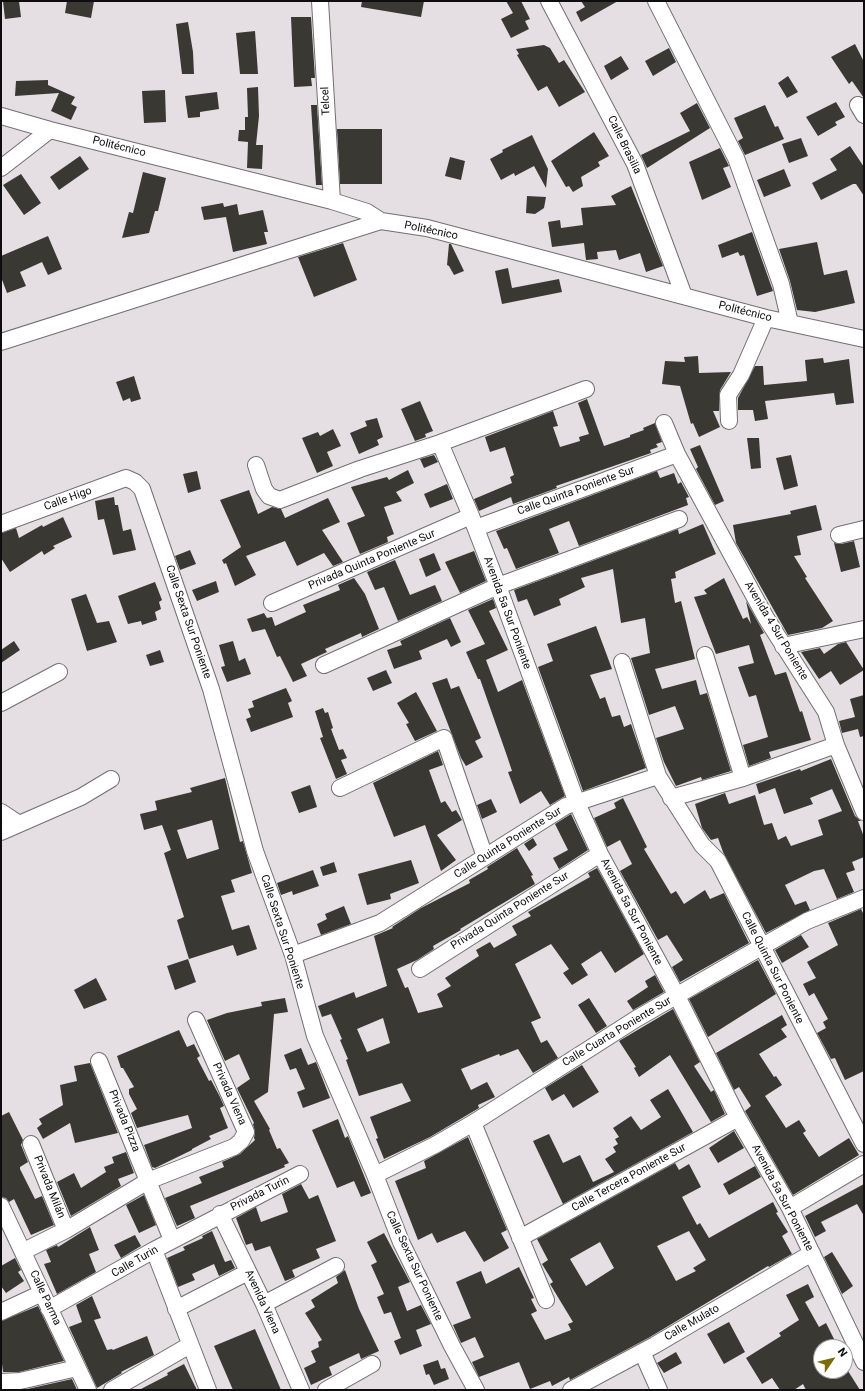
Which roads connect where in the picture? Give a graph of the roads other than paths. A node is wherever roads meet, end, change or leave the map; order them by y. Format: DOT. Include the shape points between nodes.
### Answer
graph roads {
  1 [pos="320,1"];
  2 [pos="549,1"];
  3 [pos="656,1"];
  4 [pos="1,116"];
  5 [pos="50,130"];
  6 [pos="1,168"];
  7 [pos="332,201"];
  8 [pos="381,221"];
  9 [pos="684,296"];
  10 [pos="766,318"];
  11 [pos="790,323"];
  12 [pos="864,339"];
  13 [pos="1,342"];
  14 [pos="586,389"];
  15 [pos="729,421"];
  16 [pos="664,423"];
  17 [pos="440,443"];
  18 [pos="677,454"];
  19 [pos="256,465"];
  20 [pos="135,482"];
  21 [pos="678,519"];
  22 [pos="473,522"];
  23 [pos="1,524"];
  24 [pos="864,529"];
  25 [pos="839,535"];
  26 [pos="498,586"];
  27 [pos="272,603"];
  28 [pos="864,629"];
  29 [pos="783,646"];
  30 [pos="705,655"];
  31 [pos="622,662"];
  32 [pos="324,665"];
  33 [pos="59,672"];
  34 [pos="1,703"];
  35 [pos="836,745"];
  36 [pos="658,776"];
  37 [pos="743,778"];
  38 [pos="111,779"];
  39 [pos="340,788"];
  40 [pos="671,798"];
  41 [pos="577,803"];
  42 [pos="1,812"];
  43 [pos="864,812"];
  44 [pos="19,824"];
  45 [pos="1,832"];
  46 [pos="600,854"];
  47 [pos="485,857"];
  48 [pos="864,898"];
  49 [pos="761,947"];
  50 [pos="293,956"];
  51 [pos="420,968"];
  52 [pos="677,996"];
  53 [pos="196,1020"];
  54 [pos="99,1061"];
  55 [pos="738,1118"];
  56 [pos="472,1123"];
  57 [pos="31,1144"];
  58 [pos="864,1144"];
  59 [pos="864,1164"];
  60 [pos="300,1174"];
  61 [pos="375,1175"];
  62 [pos="148,1181"];
  63 [pos="1,1206"];
  64 [pos="790,1208"];
  65 [pos="220,1214"];
  66 [pos="66,1230"];
  67 [pos="520,1238"];
  68 [pos="172,1240"];
  69 [pos="154,1250"];
  70 [pos="24,1251"];
  71 [pos="812,1253"];
  72 [pos="336,1266"];
  73 [pos="248,1272"];
  74 [pos="42,1293"];
  75 [pos="546,1300"];
  76 [pos="264,1304"];
  77 [pos="49,1309"];
  78 [pos="176,1309"];
  79 [pos="1,1312"];
  80 [pos="190,1345"];
  81 [pos="642,1352"];
  82 [pos="864,1362"];
  83 [pos="372,1364"];
  84 [pos="77,1368"];
  85 [pos="1,1382"];
  86 [pos="88,1390"];
  87 [pos="112,1390"];
  88 [pos="208,1390"];
  89 [pos="301,1390"];
  90 [pos="326,1390"];
  91 [pos="476,1390"];
  92 [pos="571,1390"];
  93 [pos="659,1390"];
  1 -- 7 [label="street, Telcel"];
  2 -- 9 [label="street, Calle Brasilia" via="634,164"];
  3 -- 11 [label="street" via="736,158 780,284"];
  4 -- 5 [label="street, Politécnico"];
  5 -- 6 [label="street"];
  5 -- 7 [label="street, Politécnico"];
  7 -- 8 [label="street, Politécnico" via="367,212"];
  8 -- 9 [label="street, Politécnico" via="427,228"];
  8 -- 13 [label="street"];
  9 -- 10 [label="street, Politécnico"];
  10 -- 11 [label="street, Politécnico"];
  10 -- 15 [label="street" via="741,375 728,395"];
  11 -- 12 [label="street, Politécnico"];
  14 -- 17 [label="street"];
  16 -- 18 [label="street, Avenida 4 Sur Poniente"];
  17 -- 19 [label="street" via="360,469 280,500 269,496 264,489"];
  17 -- 22 [label="street, Avenida 5a Sur Poniente"];
  18 -- 22 [label="street, Calle Quinta Poniente Sur"];
  18 -- 29 [label="street, Avenida 4 Sur Poniente"];
  20 -- 23 [label="street, Calle Higo" via="126,478"];
  20 -- 50 [label="street, Calle Sexta Sur Poniente" via="142,489 211,689 255,851"];
  21 -- 26 [label="street"];
  22 -- 26 [label="street, Avenida 5a Sur Poniente"];
  22 -- 27 [label="street, Privada Quinta Poniente Sur"];
  24 -- 25 [label="street"];
  26 -- 32 [label="street"];
  26 -- 41 [label="street, Avenida 5a Sur Poniente"];
  28 -- 29 [label="street"];
  29 -- 35 [label="street, Avenida 4 Sur Poniente" via="826,712"];
  30 -- 37 [label="street"];
  31 -- 36 [label="street"];
  33 -- 34 [label="street"];
  35 -- 37 [label="street"];
  35 -- 43 [label="street, Avenida 4 Sur Poniente"];
  36 -- 40 [label="street"];
  36 -- 41 [label="street, Calle Quinta Poniente Sur"];
  37 -- 40 [label="street"];
  38 -- 44 [label="street" via="81,797"];
  39 -- 47 [label="street" via="444,738"];
  40 -- 49 [label="street, Calle Quinta Sur Poniente" via="702,845 718,861"];
  41 -- 46 [label="street, Avenida 5a Sur Poniente"];
  41 -- 47 [label="street, Calle Quinta Poniente Sur" via="566,806"];
  42 -- 44 [label="street"];
  44 -- 45 [label="street"];
  46 -- 51 [label="street, Privada Quinta Poniente Sur"];
  46 -- 52 [label="street, Avenida 5a Sur Poniente"];
  47 -- 50 [label="street, Calle Quinta Poniente Sur" via="380,923"];
  48 -- 49 [label="street, Calle Cuarta Poniente Sur" via="807,921"];
  49 -- 52 [label="street, Calle Cuarta Poniente Sur"];
  49 -- 58 [label="street, Calle Quinta Sur Poniente"];
  50 -- 61 [label="street, Calle Sexta Sur Poniente" via="315,1036"];
  52 -- 55 [label="street, Avenida 5a Sur Poniente"];
  52 -- 56 [label="street, Calle Cuarta Poniente Sur" via="636,1019"];
  53 -- 62 [label="street, Privada Viena" via="246,1132 234,1147"];
  54 -- 62 [label="street, Privada Pizza"];
  55 -- 64 [label="street, Avenida 5a Sur Poniente"];
  55 -- 67 [label="street, Calle Tercera Poniente Sur"];
  56 -- 61 [label="street, Calle Cuarta Poniente Sur"];
  56 -- 67 [label="street"];
  57 -- 66 [label="street, Privada Milán"];
  59 -- 64 [label="street"];
  60 -- 65 [label="street, Privada Turin"];
  61 -- 91 [label="street, Calle Sexta Sur Poniente" via="401,1242"];
  62 -- 66 [label="street"];
  62 -- 68 [label="street, Privada Pizza"];
  63 -- 70 [label="street, Calle Parma"];
  64 -- 71 [label="street, Avenida 5a Sur Poniente"];
  65 -- 68 [label="street, Calle Turin"];
  65 -- 73 [label="street, Avenida Viena"];
  66 -- 70 [label="street"];
  67 -- 75 [label="street"];
  68 -- 69 [label="street, Calle Turin"];
  69 -- 77 [label="street, Calle Turin"];
  69 -- 78 [label="street"];
  70 -- 74 [label="street, Calle Parma"];
  71 -- 81 [label="street, Calle Mulato"];
  71 -- 82 [label="street, Avenida 5a Sur Poniente"];
  72 -- 76 [label="street"];
  73 -- 76 [label="street, Avenida Viena"];
  73 -- 78 [label="street"];
  74 -- 77 [label="street, Calle Parma"];
  74 -- 79 [label="street"];
  76 -- 89 [label="street, Avenida Viena"];
  77 -- 84 [label="street, Calle Parma"];
  78 -- 80 [label="street"];
  80 -- 87 [label="street"];
  80 -- 88 [label="street"];
  81 -- 92 [label="street, Calle Mulato"];
  81 -- 93 [label="street"];
  83 -- 90 [label="street"];
  84 -- 85 [label="street" via="20,1381"];
  84 -- 86 [label="street, Calle Parma"];
}
